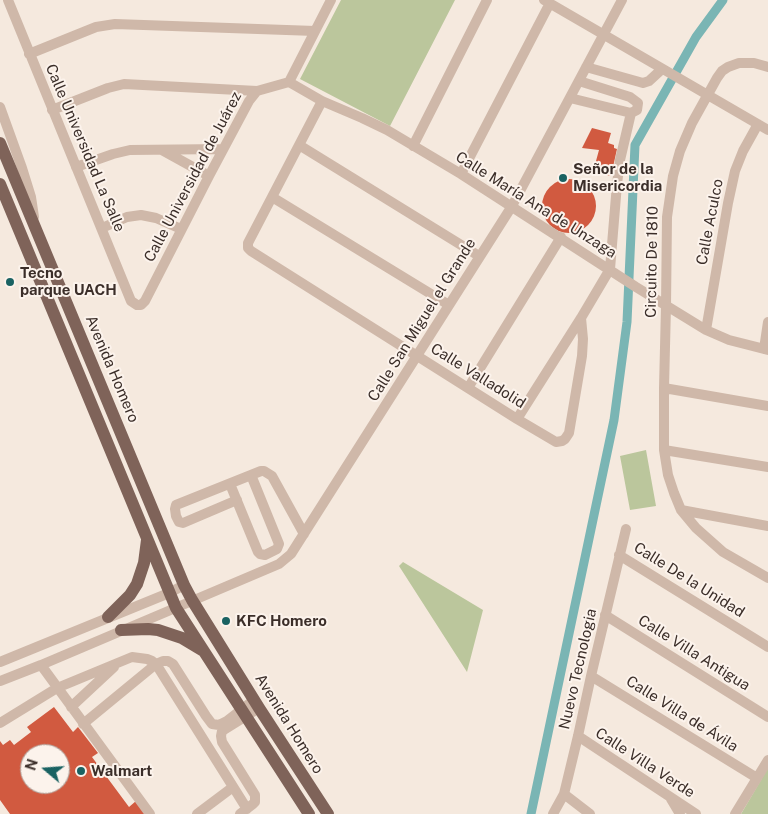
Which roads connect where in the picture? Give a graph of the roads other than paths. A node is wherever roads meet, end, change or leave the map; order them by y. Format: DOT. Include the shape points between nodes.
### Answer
graph roads {
  1 [pos="8,0"];
  2 [pos="331,0"];
  3 [pos="487,0"];
  4 [pos="622,0"];
  5 [pos="547,2"];
  6 [pos="315,31"];
  7 [pos="603,35"];
  8 [pos="29,54"];
  9 [pos="768,66"];
  10 [pos="586,67"];
  11 [pos="665,71"];
  12 [pos="578,81"];
  13 [pos="289,82"];
  14 [pos="257,91"];
  15 [pos="707,94"];
  16 [pos="570,98"];
  17 [pos="322,101"];
  18 [pos="0,107"];
  19 [pos="52,110"];
  20 [pos="631,114"];
  21 [pos="758,124"];
  22 [pos="768,130"];
  23 [pos="0,143"];
  24 [pos="299,146"];
  25 [pos="413,146"];
  26 [pos="161,149"];
  27 [pos="223,149"];
  28 [pos="76,167"];
  29 [pos="461,174"];
  30 [pos="209,176"];
  31 [pos="0,184"];
  32 [pos="272,197"];
  33 [pos="512,206"];
  34 [pos="102,228"];
  35 [pos="181,229"];
  36 [pos="36,230"];
  37 [pos="561,237"];
  38 [pos="480,256"];
  39 [pos="610,269"];
  40 [pos="138,305"];
  41 [pos="449,305"];
  42 [pos="666,306"];
  43 [pos="581,318"];
  44 [pos="768,322"];
  45 [pos="706,330"];
  46 [pos="766,350"];
  47 [pos="416,355"];
  48 [pos="468,388"];
  49 [pos="664,388"];
  50 [pos="768,406"];
  51 [pos="517,419"];
  52 [pos="664,450"];
  53 [pos="768,468"];
  54 [pos="250,476"];
  55 [pos="230,484"];
  56 [pos="237,500"];
  57 [pos="681,510"];
  58 [pos="176,516"];
  59 [pos="158,524"];
  60 [pos="768,526"];
  61 [pos="626,529"];
  62 [pos="145,532"];
  63 [pos="304,534"];
  64 [pos="619,554"];
  65 [pos="768,578"];
  66 [pos="184,585"];
  67 [pos="169,593"];
  68 [pos="192,600"];
  69 [pos="176,608"];
  70 [pos="605,616"];
  71 [pos="108,617"];
  72 [pos="121,630"];
  73 [pos="768,647"];
  74 [pos="205,653"];
  75 [pos="122,660"];
  76 [pos="0,662"];
  77 [pos="156,664"];
  78 [pos="41,665"];
  79 [pos="591,676"];
  80 [pos="0,681"];
  81 [pos="57,688"];
  82 [pos="257,704"];
  83 [pos="71,707"];
  84 [pos="244,712"];
  85 [pos="768,717"];
  86 [pos="0,723"];
  87 [pos="83,724"];
  88 [pos="578,736"];
  89 [pos="768,760"];
  90 [pos="756,778"];
  91 [pos="232,787"];
  92 [pos="564,794"];
  93 [pos="669,796"];
  94 [pos="243,811"];
  95 [pos="150,814"];
  96 [pos="197,814"];
  97 [pos="309,814"];
  98 [pos="328,814"];
  99 [pos="553,814"];
  100 [pos="590,814"];
  101 [pos="680,814"];
  102 [pos="696,814"];
  103 [pos="735,814"];
  1 -- 8 [label="street, Calle Universidad La Salle"];
  2 -- 6 [label="street"];
  3 -- 25 [label="street"];
  4 -- 7 [label="street, Calle San Miguel el Grande"];
  5 -- 7 [label="street"];
  5 -- 29 [label="street"];
  6 -- 8 [label="street" via="115,24 96,27"];
  6 -- 13 [label="street"];
  7 -- 10 [label="street, Calle San Miguel el Grande"];
  7 -- 11 [label="street"];
  8 -- 19 [label="street, Calle Universidad La Salle"];
  9 -- 15 [label="street, Circuito De 1810" via="739,63 728,67"];
  10 -- 11 [label="street" via="643,83"];
  10 -- 12 [label="street, Calle San Miguel el Grande"];
  11 -- 15 [label="street"];
  12 -- 16 [label="street, Calle San Miguel el Grande"];
  12 -- 20 [label="street" via="635,100 638,107"];
  13 -- 14 [label="street, Calle Universidad de Juárez"];
  13 -- 17 [label="street, Calle María Ana de Unzaga"];
  14 -- 19 [label="street" via="124,84"];
  14 -- 27 [label="street, Calle Universidad de Juárez"];
  15 -- 21 [label="street"];
  15 -- 42 [label="street, Circuito De 1810" via="680,151 673,176 667,217"];
  16 -- 20 [label="street"];
  16 -- 33 [label="street, Calle San Miguel el Grande"];
  17 -- 24 [label="street"];
  17 -- 25 [label="street, Calle María Ana de Unzaga" via="387,130"];
  18 -- 36 [label="street" via="22,168"];
  19 -- 28 [label="street, Calle Universidad La Salle"];
  20 -- 39 [label="street" via="617,184"];
  21 -- 22 [label="street"];
  21 -- 45 [label="street, Calle Aculco" via="736,171"];
  23 -- 36 [label="main road, Avenida Homero"];
  24 -- 32 [label="street"];
  24 -- 38 [label="street"];
  25 -- 29 [label="street, Calle María Ana de Unzaga"];
  26 -- 27 [label="street"];
  26 -- 28 [label="street" via="123,152"];
  26 -- 30 [label="street"];
  27 -- 30 [label="street, Calle Universidad de Juárez"];
  28 -- 34 [label="street, Calle Universidad La Salle"];
  29 -- 33 [label="street, Calle María Ana de Unzaga"];
  30 -- 35 [label="street, Calle Universidad de Juárez"];
  31 -- 62 [label="main road"];
  32 -- 41 [label="street"];
  32 -- 47 [label="street, Calle Valladolid" via="248,248"];
  33 -- 37 [label="street, Calle María Ana de Unzaga"];
  33 -- 38 [label="street, Calle San Miguel el Grande"];
  34 -- 35 [label="street" via="127,216 142,215"];
  34 -- 40 [label="street, Calle Universidad La Salle" via="131,301"];
  35 -- 40 [label="street, Calle Universidad de Juárez" via="145,301"];
  36 -- 59 [label="main road, Avenida Homero"];
  37 -- 39 [label="street, Calle María Ana de Unzaga"];
  37 -- 48 [label="street"];
  38 -- 41 [label="street, Calle San Miguel el Grande"];
  39 -- 42 [label="street, Calle María Ana de Unzaga"];
  39 -- 43 [label="street"];
  41 -- 47 [label="street, Calle San Miguel el Grande"];
  42 -- 45 [label="street, Calle María Ana de Unzaga"];
  42 -- 49 [label="street, Circuito De 1810"];
  43 -- 51 [label="street"];
  43 -- 51 [label="street, Calle Valladolid" via="582,356 568,436 562,441 554,441"];
  44 -- 46 [label="street"];
  45 -- 46 [label="street, Calle María Ana de Unzaga" via="728,340"];
  47 -- 48 [label="street, Calle Valladolid"];
  47 -- 63 [label="street, Calle San Miguel el Grande"];
  48 -- 51 [label="street, Calle Valladolid"];
  49 -- 50 [label="street"];
  49 -- 52 [label="street, Circuito De 1810"];
  52 -- 53 [label="street"];
  52 -- 57 [label="street, Circuito De 1810" via="668,475"];
  54 -- 55 [label="street"];
  54 -- 56 [label="street" via="279,544 277,549 265,555 258,552"];
  54 -- 63 [label="street" via="264,471 272,476"];
  55 -- 56 [label="street"];
  55 -- 58 [label="street" via="176,505"];
  56 -- 58 [label="street" via="183,523"];
  57 -- 60 [label="street"];
  57 -- 65 [label="street" via="723,552"];
  58 -- 59 [label="street"];
  59 -- 66 [label="main road, Avenida Homero"];
  61 -- 64 [label="street, Nuevo Tecnologia"];
  62 -- 67 [label="main road, Avenida Homero"];
  62 -- 71 [label="main road" via="141,576 130,595"];
  63 -- 68 [label="street, Calle San Miguel el Grande" via="284,561"];
  64 -- 70 [label="street, Nuevo Tecnologia"];
  64 -- 73 [label="street, Calle De la Unidad"];
  66 -- 67 [label="street"];
  66 -- 68 [label="main road, Avenida Homero"];
  67 -- 69 [label="main road, Avenida Homero"];
  67 -- 71 [label="street"];
  68 -- 69 [label="street"];
  68 -- 82 [label="main road, Avenida Homero"];
  69 -- 72 [label="street"];
  69 -- 74 [label="main road, Avenida Homero"];
  70 -- 79 [label="street, Nuevo Tecnologia"];
  70 -- 85 [label="street, Calle Villa Antigua"];
  71 -- 76 [label="street"];
  72 -- 74 [label="main road" via="158,630 191,643"];
  72 -- 78 [label="street"];
  74 -- 84 [label="main road, Avenida Homero"];
  75 -- 77 [label="street" via="142,657"];
  75 -- 81 [label="street"];
  75 -- 83 [label="street"];
  77 -- 84 [label="street" via="168,661 174,664 212,724 219,725"];
  77 -- 87 [label="street"];
  77 -- 91 [label="street"];
  78 -- 80 [label="street"];
  78 -- 81 [label="street"];
  79 -- 88 [label="street, Nuevo Tecnologia"];
  79 -- 90 [label="street, Calle Villa de Ávila"];
  81 -- 83 [label="street"];
  81 -- 86 [label="street"];
  82 -- 84 [label="street"];
  82 -- 98 [label="main road, Avenida Homero"];
  83 -- 87 [label="street"];
  84 -- 94 [label="street" via="222,731 220,738 254,792 255,802"];
  84 -- 97 [label="main road, Avenida Homero"];
  87 -- 95 [label="street"];
  88 -- 92 [label="street, Nuevo Tecnologia"];
  88 -- 93 [label="street, Calle Villa Verde"];
  89 -- 90 [label="street"];
  90 -- 103 [label="street"];
  91 -- 94 [label="street"];
  91 -- 96 [label="street"];
  92 -- 99 [label="street, Nuevo Tecnologia"];
  92 -- 100 [label="street"];
  93 -- 101 [label="street"];
  93 -- 102 [label="street, Calle Villa Verde"];
}
